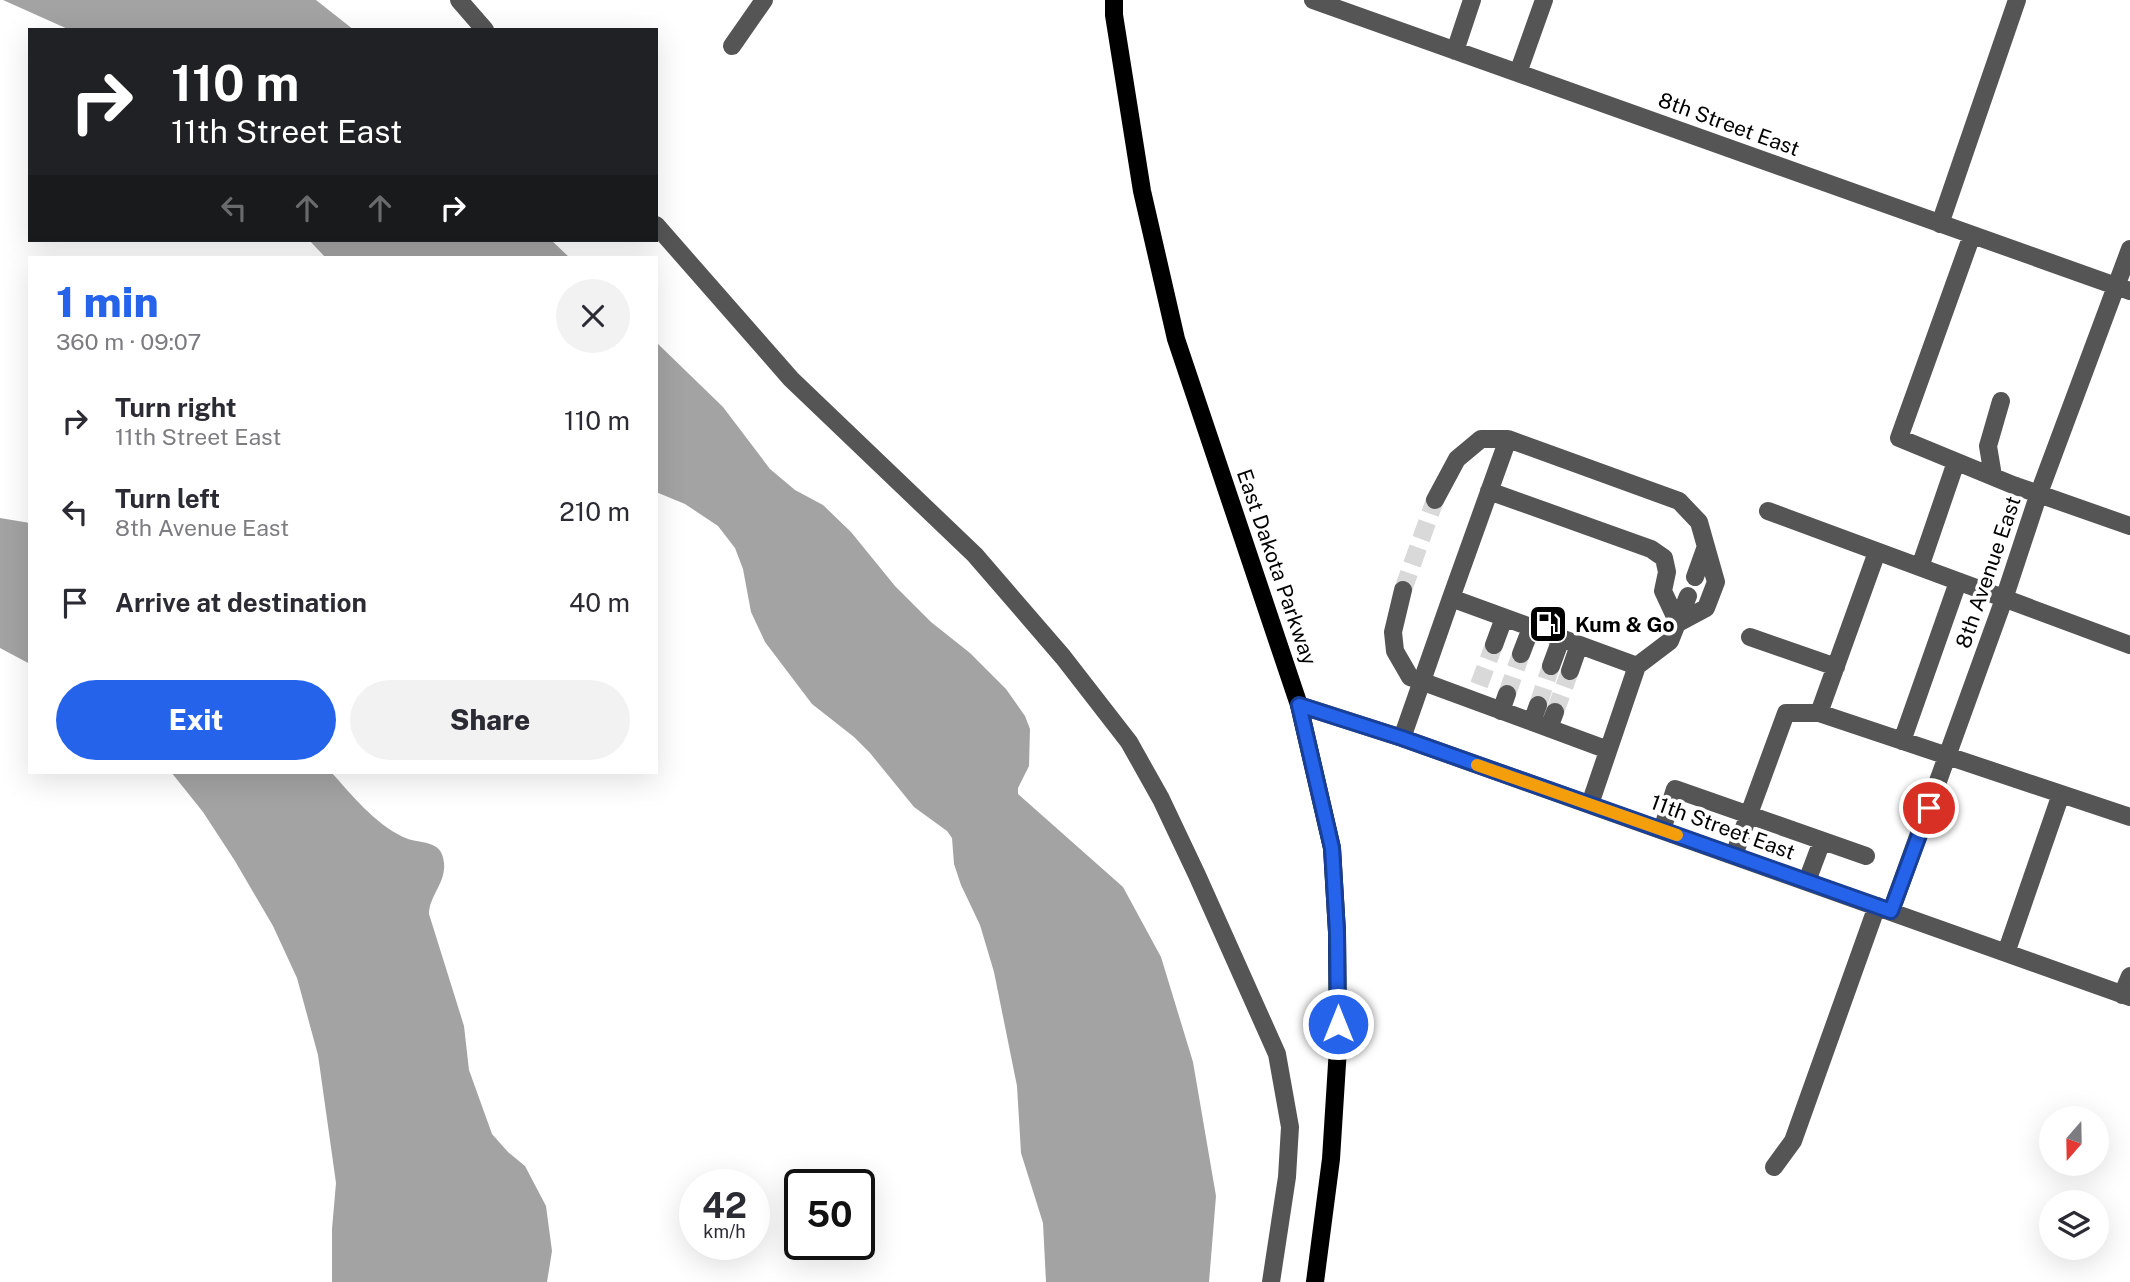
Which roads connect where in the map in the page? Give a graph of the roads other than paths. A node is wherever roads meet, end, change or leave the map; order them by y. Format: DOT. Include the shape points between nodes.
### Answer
graph roads {
  1 [pos="459,0"];
  2 [pos="764,0"];
  3 [pos="1114,0"];
  4 [pos="1313,0"];
  5 [pos="1472,0"];
  6 [pos="1544,0"];
  7 [pos="2017,0"];
  8 [pos="483,28"];
  9 [pos="732,46"];
  10 [pos="1455,51"];
  11 [pos="1518,73"];
  12 [pos="1940,224"];
  13 [pos="658,227"];
  14 [pos="1972,235"];
  15 [pos="2130,249"];
  16 [pos="2123,289"];
  17 [pos="2001,401"];
  18 [pos="1508,439"];
  19 [pos="1956,462"];
  20 [pos="1993,476"];
  21 [pos="1489,491"];
  22 [pos="2039,493"];
  23 [pos="1435,500"];
  24 [pos="1768,511"];
  25 [pos="2130,526"];
  26 [pos="1705,549"];
  27 [pos="1877,552"];
  28 [pos="1920,567"];
  29 [pos="1695,577"];
  30 [pos="1958,582"];
  31 [pos="1403,590"];
  32 [pos="1688,596"];
  33 [pos="1451,598"];
  34 [pos="2004,599"];
  35 [pos="1504,618"];
  36 [pos="1678,622"];
  37 [pos="1531,628"];
  38 [pos="1750,637"];
  39 [pos="1561,639"];
  40 [pos="1494,645"];
  41 [pos="1579,645"];
  42 [pos="2130,645"];
  43 [pos="1521,654"];
  44 [pos="1552,666"];
  45 [pos="1637,666"];
  46 [pos="1836,667"];
  47 [pos="1570,671"];
  48 [pos="1422,682"];
  49 [pos="1299,705"];
  50 [pos="1819,713"];
  51 [pos="1402,738"];
  52 [pos="1902,741"];
  53 [pos="1608,750"];
  54 [pos="1948,757"];
  55 [pos="2061,794"];
  56 [pos="1590,804"];
  57 [pos="1748,815"];
  58 [pos="2130,817"];
  59 [pos="1662,830"];
  60 [pos="1822,841"];
  61 [pos="1734,855"];
  62 [pos="1866,856"];
  63 [pos="1807,881"];
  64 [pos="1884,908"];
  65 [pos="2006,953"];
  66 [pos="2130,976"];
  67 [pos="2126,996"];
  68 [pos="1774,1167"];
  69 [pos="1271,1282"];
  70 [pos="1315,1282"];
  1 -- 8 [label="street"];
  2 -- 9 [label="street"];
  3 -- 49 [label="main road, East Dakota Parkway" via="1142,191 1176,339"];
  4 -- 10 [label="street, 8th Street East"];
  5 -- 10 [label="street"];
  6 -- 11 [label="street"];
  7 -- 12 [label="street"];
  10 -- 11 [label="street, 8th Street East"];
  11 -- 12 [label="street, 8th Street East"];
  12 -- 14 [label="street, 8th Street East"];
  13 -- 69 [label="street" via="791,379 975,555 1129,742 1192,864 1277,1054 1290,1127"];
  14 -- 16 [label="street, 8th Street East"];
  14 -- 19 [label="street" via="1899,438"];
  15 -- 16 [label="street, 8th Avenue East"];
  16 -- 22 [label="street, 8th Avenue East"];
  17 -- 20 [label="street" via="1988,446"];
  18 -- 21 [label="street"];
  18 -- 23 [label="street" via="1480,439 1457,459"];
  18 -- 26 [label="street" via="1679,501 1699,523"];
  19 -- 20 [label="street"];
  19 -- 28 [label="street"];
  20 -- 22 [label="street"];
  21 -- 33 [label="street"];
  21 -- 36 [label="street" via="1651,549 1664,558 1667,572 1662,591"];
  22 -- 25 [label="street"];
  22 -- 34 [label="street, 8th Avenue East"];
  24 -- 27 [label="street"];
  26 -- 29 [label="street"];
  26 -- 36 [label="street" via="1716,582 1706,608"];
  27 -- 28 [label="street"];
  27 -- 46 [label="street"];
  28 -- 30 [label="street"];
  30 -- 34 [label="street"];
  30 -- 52 [label="street"];
  31 -- 48 [label="street" via="1393,632 1395,651 1410,677"];
  32 -- 36 [label="street"];
  33 -- 35 [label="street"];
  33 -- 48 [label="street"];
  34 -- 42 [label="street"];
  34 -- 54 [label="street, 8th Avenue East"];
  35 -- 37 [label="street"];
  35 -- 40 [label="street"];
  36 -- 45 [label="street" via="1670,641"];
  37 -- 39 [label="street"];
  37 -- 43 [label="street"];
  38 -- 46 [label="street"];
  39 -- 41 [label="street"];
  39 -- 44 [label="street"];
  41 -- 45 [label="street"];
  41 -- 47 [label="street"];
  45 -- 53 [label="street"];
  46 -- 50 [label="street"];
  48 -- 51 [label="street"];
  48 -- 53 [label="street" via="1476,693 1543,717"];
  49 -- 51 [label="street, 11th Street East"];
  49 -- 70 [label="main road, East Dakota Parkway" via="1332,848 1337,932 1338,1048 1331,1159"];
  50 -- 52 [label="street"];
  50 -- 57 [label="street" via="1786,713"];
  51 -- 56 [label="street, 11th Street East"];
  52 -- 54 [label="street"];
  53 -- 56 [label="street"];
  54 -- 55 [label="street"];
  54 -- 64 [label="street, 8th Avenue East"];
  55 -- 58 [label="street"];
  55 -- 65 [label="street"];
  56 -- 59 [label="street, 11th Street East"];
  57 -- 59 [label="street" via="1675,789"];
  57 -- 60 [label="street"];
  57 -- 61 [label="street"];
  59 -- 61 [label="street, 11th Street East"];
  60 -- 62 [label="street"];
  60 -- 63 [label="street"];
  61 -- 63 [label="street, 11th Street East"];
  63 -- 64 [label="street, 11th Street East"];
  64 -- 65 [label="street, 11th Street East"];
  64 -- 68 [label="street, 8th Avenue East" via="1793,1141"];
  65 -- 67 [label="street, 11th Street East"];
  66 -- 67 [label="street"];
}
